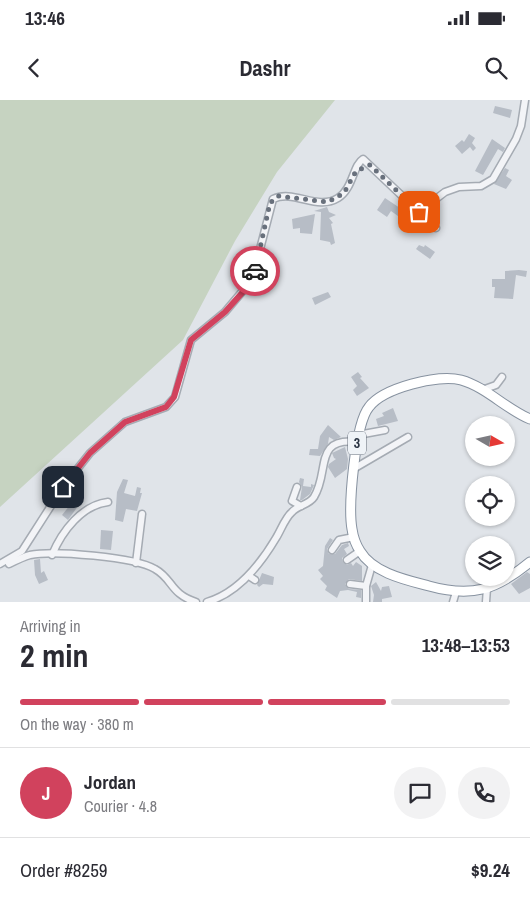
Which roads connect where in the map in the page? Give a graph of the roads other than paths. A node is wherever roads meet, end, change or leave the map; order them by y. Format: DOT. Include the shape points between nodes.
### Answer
graph roads {
  1 [pos="525,100"];
  2 [pos="420,212"];
  3 [pos="412,224"];
  4 [pos="436,228"];
  5 [pos="502,377"];
  6 [pos="482,390"];
  7 [pos="530,419"];
  8 [pos="385,430"];
  9 [pos="408,437"];
  10 [pos="357,439"];
  11 [pos="355,468"];
  12 [pos="297,487"];
  13 [pos="108,502"];
  14 [pos="301,506"];
  15 [pos="142,514"];
  16 [pos="354,537"];
  17 [pos="332,550"];
  18 [pos="360,551"];
  19 [pos="52,555"];
  20 [pos="347,560"];
  21 [pos="530,562"];
  22 [pos="136,563"];
  23 [pos="372,564"];
  24 [pos="0,566"];
  25 [pos="249,576"];
  26 [pos="255,580"];
  27 [pos="350,584"];
  28 [pos="366,586"];
  29 [pos="487,588"];
  30 [pos="456,592"];
  31 [pos="196,602"];
  32 [pos="207,602"];
  33 [pos="366,602"];
  34 [pos="453,602"];
  35 [pos="486,602"];
  1 -- 2 [label="street" via="516,139 493,180 481,186 445,192"];
  2 -- 3 [label="street"];
  2 -- 4 [label="street"];
  2 -- 24 [label="street" via="361,159 344,193 328,202 284,196 273,199 252,280 225,312 191,340 174,397 166,407 125,422 90,453 63,487 22,551"];
  5 -- 6 [label="street" via="496,386"];
  6 -- 7 [label="highway, 3"];
  6 -- 10 [label="highway, 3" via="461,380 438,379 386,394 369,406 362,417"];
  8 -- 10 [label="street"];
  9 -- 11 [label="street"];
  10 -- 11 [label="highway, 3"];
  10 -- 14 [label="street" via="341,441 331,447 316,494"];
  11 -- 16 [label="highway, 3" via="351,515"];
  12 -- 14 [label="street" via="292,501"];
  13 -- 19 [label="street" via="92,505 76,519 60,538"];
  14 -- 25 [label="street" via="291,512"];
  15 -- 22 [label="street"];
  16 -- 17 [label="street" via="339,540"];
  16 -- 18 [label="highway, 3"];
  18 -- 20 [label="street"];
  18 -- 23 [label="highway, 3"];
  19 -- 22 [label="street" via="94,556"];
  19 -- 24 [label="street" via="30,555"];
  21 -- 29 [label="highway, 3" via="505,581"];
  22 -- 31 [label="street" via="157,570 179,596"];
  23 -- 28 [label="street"];
  23 -- 30 [label="highway, 3" via="415,583"];
  25 -- 26 [label="street"];
  25 -- 32 [label="street"];
  27 -- 28 [label="street"];
  28 -- 33 [label="street"];
  29 -- 30 [label="highway, 3"];
  29 -- 35 [label="street"];
  30 -- 34 [label="street"];
}
